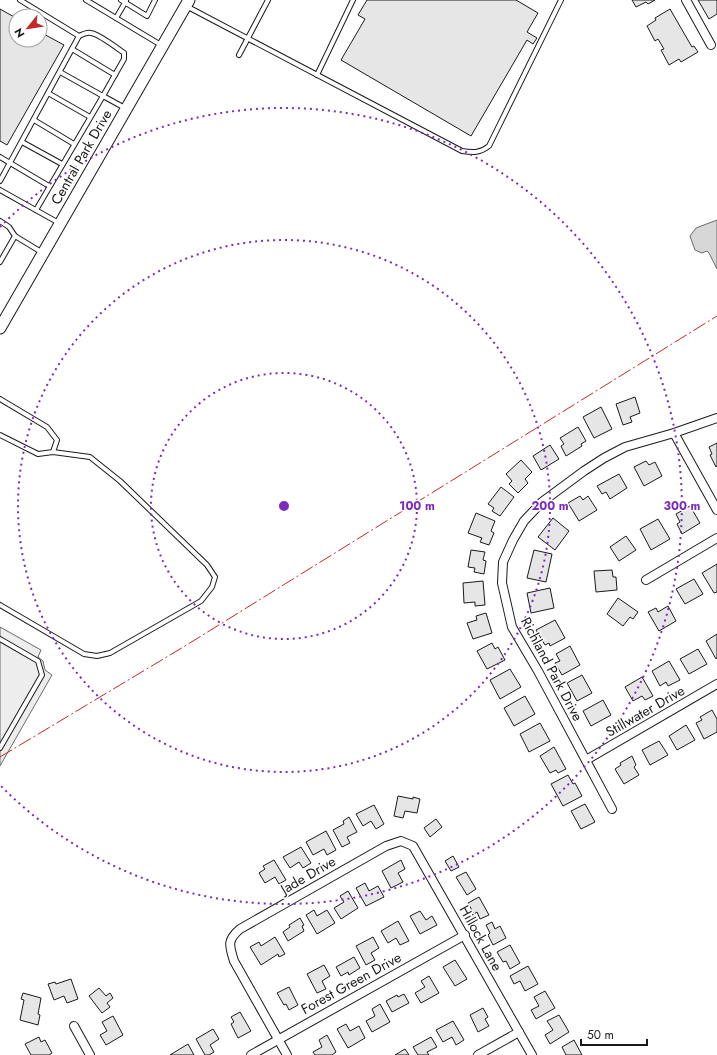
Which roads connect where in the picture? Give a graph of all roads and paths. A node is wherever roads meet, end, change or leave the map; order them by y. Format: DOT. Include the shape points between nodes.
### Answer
graph roads {
  1 [pos="20,0"];
  2 [pos="86,0"];
  3 [pos="155,0"];
  4 [pos="268,0"];
  5 [pos="353,0"];
  6 [pos="561,0"];
  7 [pos="686,0"];
  8 [pos="124,1"];
  9 [pos="187,3"];
  10 [pos="116,18"];
  11 [pos="79,36"];
  12 [pos="248,38"];
  13 [pos="162,45"];
  14 [pos="711,45"];
  15 [pos="72,49"];
  16 [pos="239,55"];
  17 [pos="60,72"];
  18 [pos="115,75"];
  19 [pos="317,75"];
  20 [pos="48,93"];
  21 [pos="103,96"];
  22 [pos="126,108"];
  23 [pos="90,117"];
  24 [pos="34,120"];
  25 [pos="22,142"];
  26 [pos="74,144"];
  27 [pos="0,157"];
  28 [pos="10,163"];
  29 [pos="62,164"];
  30 [pos="0,181"];
  31 [pos="49,186"];
  32 [pos="0,190"];
  33 [pos="36,210"];
  34 [pos="0,221"];
  35 [pos="60,224"];
  36 [pos="15,236"];
  37 [pos="43,253"];
  38 [pos="0,262"];
  39 [pos="0,328"];
  40 [pos="0,399"];
  41 [pos="717,418"];
  42 [pos="674,433"];
  43 [pos="0,435"];
  44 [pos="53,452"];
  45 [pos="717,510"];
  46 [pos="717,538"];
  47 [pos="646,580"];
  48 [pos="0,605"];
  49 [pos="0,639"];
  50 [pos="717,684"];
  51 [pos="0,748"];
  52 [pos="586,760"];
  53 [pos="612,809"];
  54 [pos="401,841"];
  55 [pos="465,935"];
  56 [pos="74,1026"];
  57 [pos="519,1032"];
  58 [pos="278,1039"];
  59 [pos="90,1055"];
  60 [pos="250,1055"];
  61 [pos="287,1055"];
  62 [pos="478,1055"];
  63 [pos="532,1055"];
  1 -- 11 [label="lane"];
  2 -- 10 [label="lane"];
  3 -- 8 [label="lane" via="147,16"];
  4 -- 12 [label="lane"];
  5 -- 19 [label="lane"];
  6 -- 19 [label="lane" via="489,146 482,151 462,151"];
  7 -- 14 [label="street"];
  8 -- 10 [label="lane"];
  9 -- 12 [label="lane"];
  9 -- 13 [label="street, Central Park Drive"];
  10 -- 13 [label="lane"];
  11 -- 15 [label="lane"];
  11 -- 18 [label="lane" via="92,33 124,53 124,59"];
  12 -- 16 [label="lane"];
  12 -- 19 [label="lane"];
  13 -- 22 [label="street, Central Park Drive"];
  15 -- 17 [label="lane"];
  15 -- 18 [label="lane"];
  17 -- 20 [label="lane"];
  17 -- 21 [label="lane"];
  18 -- 21 [label="lane"];
  20 -- 23 [label="lane"];
  20 -- 24 [label="lane"];
  21 -- 22 [label="lane"];
  21 -- 23 [label="lane"];
  22 -- 35 [label="street, Central Park Drive"];
  23 -- 26 [label="lane"];
  24 -- 25 [label="lane"];
  24 -- 26 [label="lane"];
  25 -- 28 [label="lane"];
  25 -- 29 [label="lane"];
  26 -- 29 [label="lane"];
  27 -- 28 [label="lane"];
  28 -- 30 [label="lane"];
  28 -- 31 [label="lane"];
  29 -- 31 [label="lane"];
  31 -- 33 [label="lane"];
  32 -- 33 [label="lane"];
  33 -- 35 [label="lane"];
  34 -- 36 [label="lane" via="9,227"];
  35 -- 37 [label="street, Central Park Drive"];
  36 -- 37 [label="lane"];
  36 -- 38 [label="lane"];
  37 -- 39 [label="street, Central Park Drive"];
  40 -- 44 [label="lane" via="47,427 58,440"];
  41 -- 42 [label="street, Richland Park Drive"];
  42 -- 45 [label="street"];
  42 -- 52 [label="street, Richland Park Drive" via="625,447 562,486 524,521 503,562 502,583 512,627"];
  43 -- 44 [label="lane" via="38,454"];
  44 -- 48 [label="lane" via="90,457 120,481 206,565 215,577 212,587 201,601 110,653 97,656 84,654"];
  46 -- 47 [label="street"];
  49 -- 51 [label="lane" via="38,661 42,675"];
  50 -- 52 [label="street, Stillwater Drive"];
  52 -- 53 [label="street, Richland Park Drive"];
  54 -- 55 [label="street, Hillock Lane" via="413,846"];
  54 -- 58 [label="street, Jade Drive" via="386,846 240,929 231,937 229,946 234,961"];
  55 -- 57 [label="street, Hillock Lane"];
  55 -- 58 [label="street, Forest Green Drive"];
  56 -- 59 [label="street"];
  57 -- 62 [label="street"];
  57 -- 63 [label="street, Hillock Lane"];
  58 -- 60 [label="street, Forest Green Drive"];
  58 -- 61 [label="street"];
}
